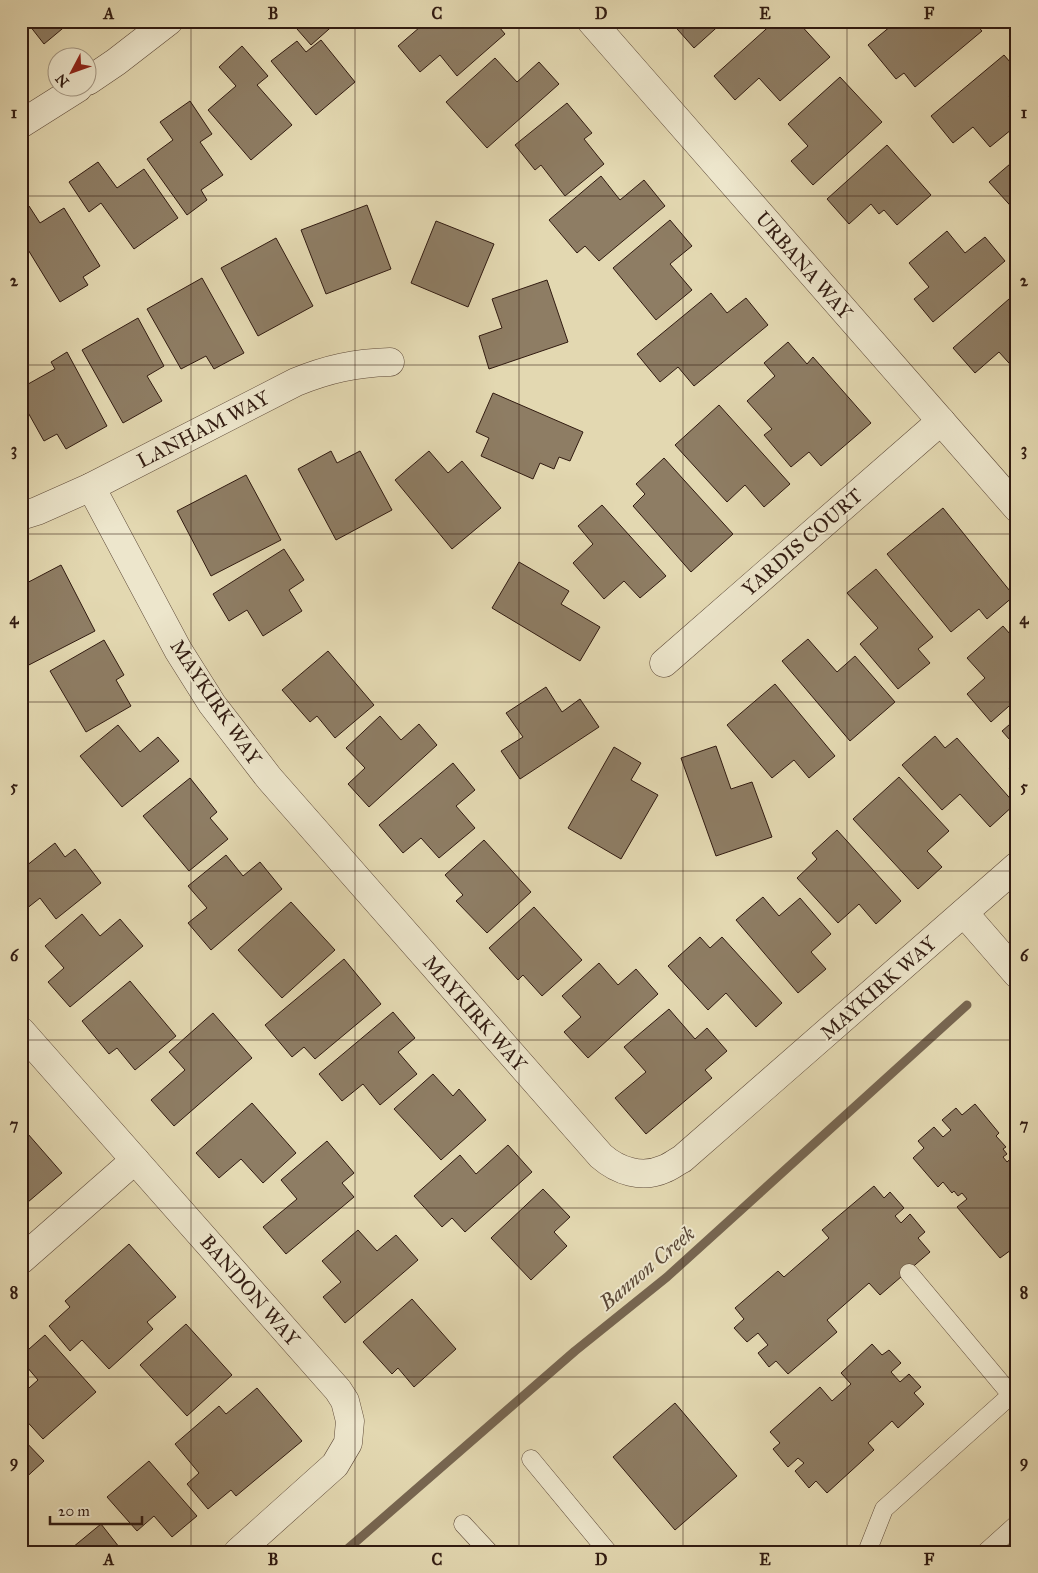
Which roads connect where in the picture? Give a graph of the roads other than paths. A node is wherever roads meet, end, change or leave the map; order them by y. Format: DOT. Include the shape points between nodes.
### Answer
graph roads {
  1 [pos="168,21"];
  2 [pos="591,21"];
  3 [pos="98,74"];
  4 [pos="62,98"];
  5 [pos="21,124"];
  6 [pos="390,362"];
  7 [pos="941,421"];
  8 [pos="91,487"];
  9 [pos="1017,508"];
  10 [pos="21,516"];
  11 [pos="664,663"];
  12 [pos="1017,866"];
  13 [pos="964,913"];
  14 [pos="1017,974"];
  15 [pos="21,1031"];
  16 [pos="135,1160"];
  17 [pos="21,1260"];
  18 [pos="909,1273"];
  19 [pos="1014,1399"];
  20 [pos="531,1459"];
  21 [pos="464,1524"];
  22 [pos="1017,1524"];
  23 [pos="238,1552"];
  24 [pos="488,1552"];
  25 [pos="608,1552"];
  26 [pos="867,1552"];
  27 [pos="986,1552"];
  1 -- 3 [label="street"];
  2 -- 7 [label="street, URBANA WAY"];
  4 -- 5 [label="street"];
  6 -- 8 [label="street, LANHAM WAY" via="341,367 296,382"];
  7 -- 9 [label="street, URBANA WAY"];
  7 -- 11 [label="street, YARDIS COURT"];
  8 -- 10 [label="street, LANHAM WAY"];
  8 -- 13 [label="street, MAYKIRK WAY" via="178,650 212,704 263,771 611,1165 642,1174 663,1170 682,1159"];
  12 -- 13 [label="street"];
  13 -- 14 [label="street"];
  15 -- 16 [label="street, BANDON WAY"];
  16 -- 17 [label="street"];
  16 -- 23 [label="street, BANDON WAY" via="345,1401 350,1422 348,1443 335,1465"];
  18 -- 19 [label="lane"];
  19 -- 26 [label="lane" via="884,1509"];
  20 -- 25 [label="lane"];
  21 -- 24 [label="lane"];
  22 -- 27 [label="lane"];
}
